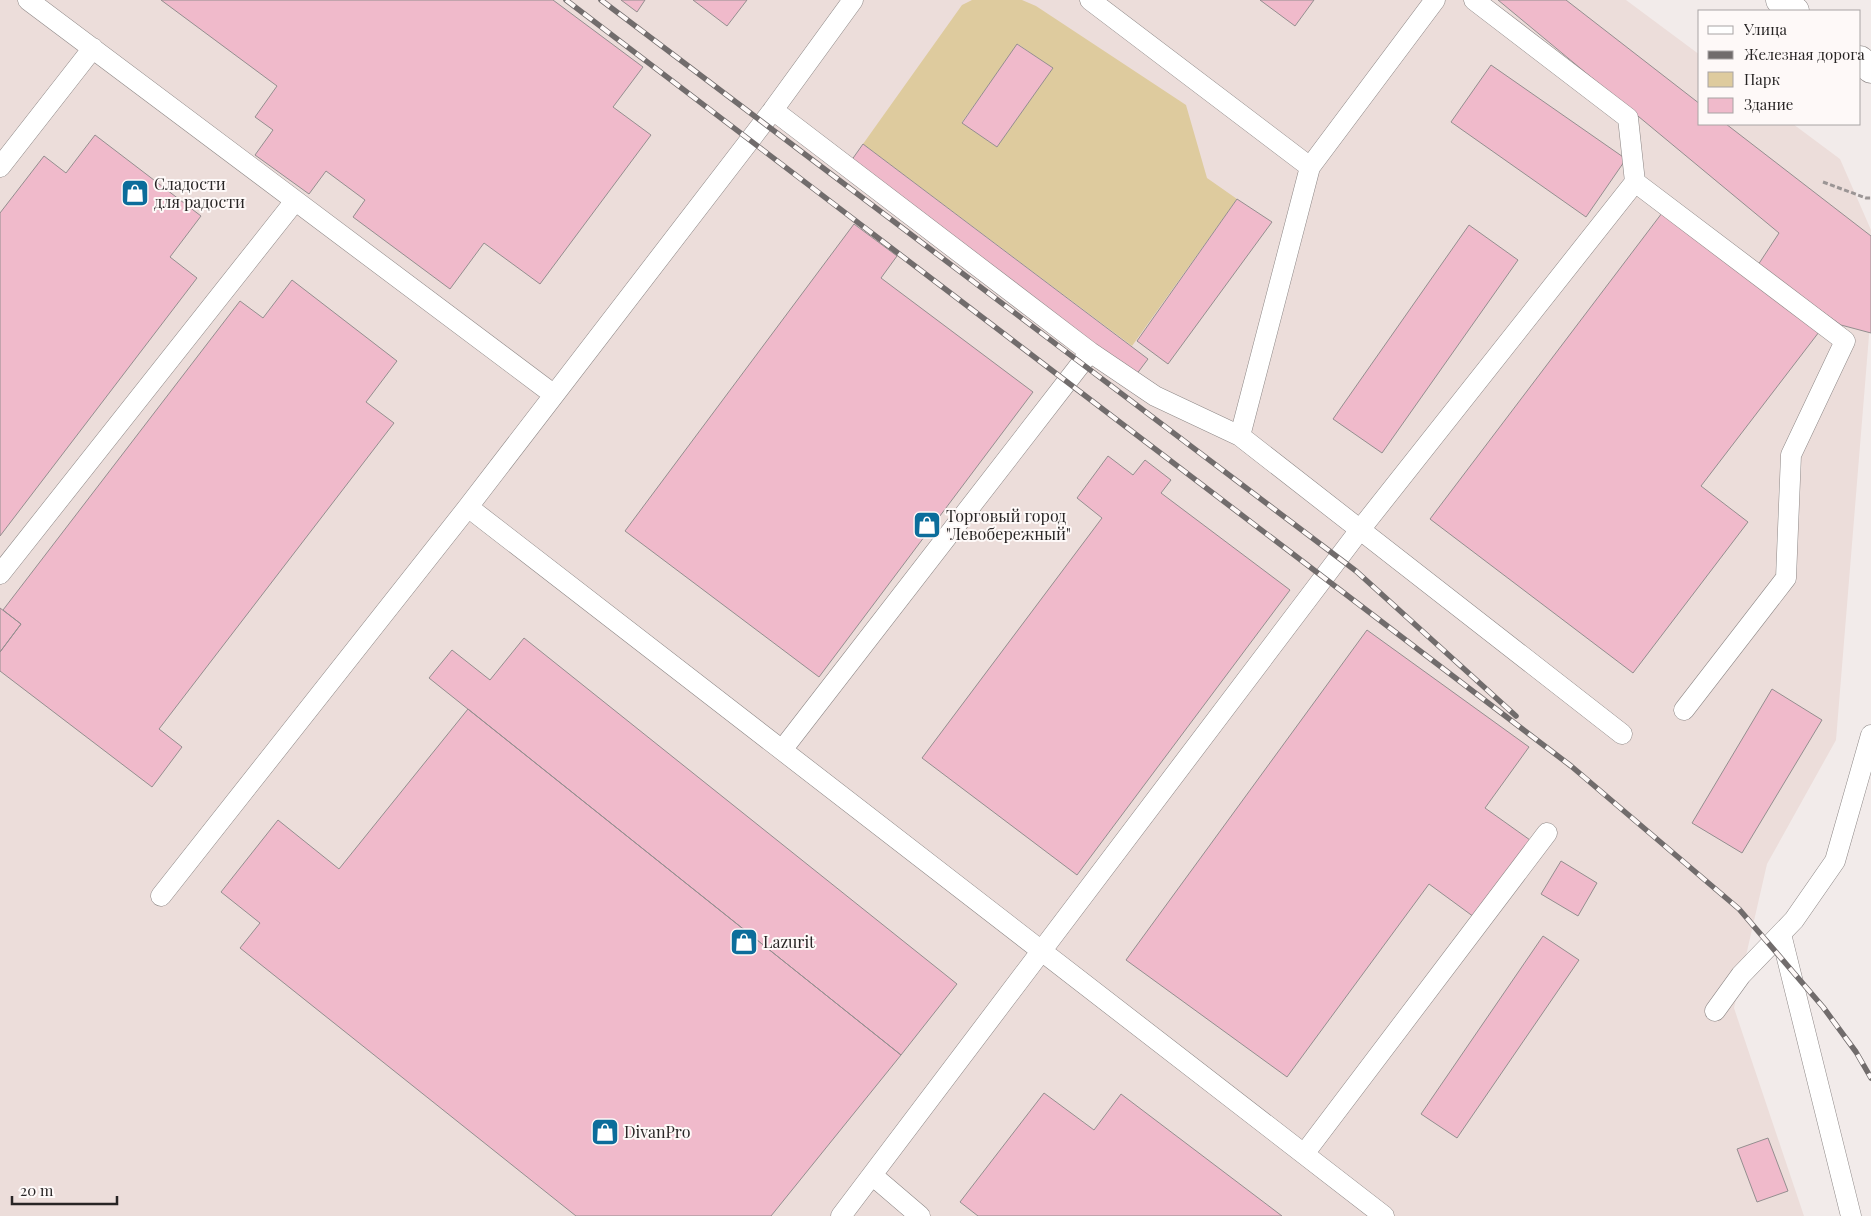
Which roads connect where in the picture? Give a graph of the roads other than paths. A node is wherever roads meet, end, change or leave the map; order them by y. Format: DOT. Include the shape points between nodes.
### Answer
graph roads {
  1 [pos="28,0"];
  2 [pos="853,0"];
  3 [pos="1090,0"];
  4 [pos="1435,0"];
  5 [pos="1474,0"];
  6 [pos="1780,0"];
  7 [pos="1794,10"];
  8 [pos="93,48"];
  9 [pos="1861,61"];
  10 [pos="1871,69"];
  11 [pos="772,110"];
  12 [pos="0,167"];
  13 [pos="1310,167"];
  14 [pos="1634,182"];
  15 [pos="295,200"];
  16 [pos="1090,352"];
  17 [pos="553,394"];
  18 [pos="1240,436"];
  19 [pos="468,507"];
  20 [pos="1359,531"];
  21 [pos="0,574"];
  22 [pos="1684,710"];
  23 [pos="1622,734"];
  24 [pos="1871,735"];
  25 [pos="782,750"];
  26 [pos="1547,833"];
  27 [pos="161,896"];
  28 [pos="1781,934"];
  29 [pos="1041,951"];
  30 [pos="1715,1011"];
  31 [pos="1304,1154"];
  32 [pos="872,1175"];
  33 [pos="841,1216"];
  34 [pos="920,1216"];
  35 [pos="1384,1216"];
  36 [pos="1852,1216"];
  1 -- 8 [label="lane"];
  2 -- 11 [label="lane"];
  3 -- 13 [label="lane"];
  4 -- 13 [label="lane"];
  5 -- 14 [label="lane" via="1628,118"];
  6 -- 7 [label="street"];
  8 -- 12 [label="lane"];
  8 -- 15 [label="lane"];
  9 -- 10 [label="street"];
  11 -- 16 [label="lane"];
  11 -- 17 [label="lane"];
  13 -- 18 [label="lane"];
  14 -- 20 [label="lane"];
  14 -- 22 [label="lane" via="1845,341 1791,455 1786,578"];
  15 -- 17 [label="lane"];
  15 -- 21 [label="lane"];
  16 -- 18 [label="lane" via="1155,396"];
  16 -- 25 [label="lane"];
  17 -- 19 [label="lane"];
  18 -- 20 [label="lane"];
  19 -- 25 [label="lane"];
  19 -- 27 [label="lane"];
  20 -- 23 [label="lane"];
  20 -- 29 [label="lane"];
  24 -- 28 [label="lane" via="1835,861"];
  25 -- 29 [label="lane"];
  26 -- 31 [label="lane"];
  28 -- 30 [label="lane" via="1741,975"];
  28 -- 36 [label="lane"];
  29 -- 31 [label="lane"];
  29 -- 32 [label="lane"];
  31 -- 35 [label="lane"];
  32 -- 33 [label="lane"];
  32 -- 34 [label="lane"];
}
